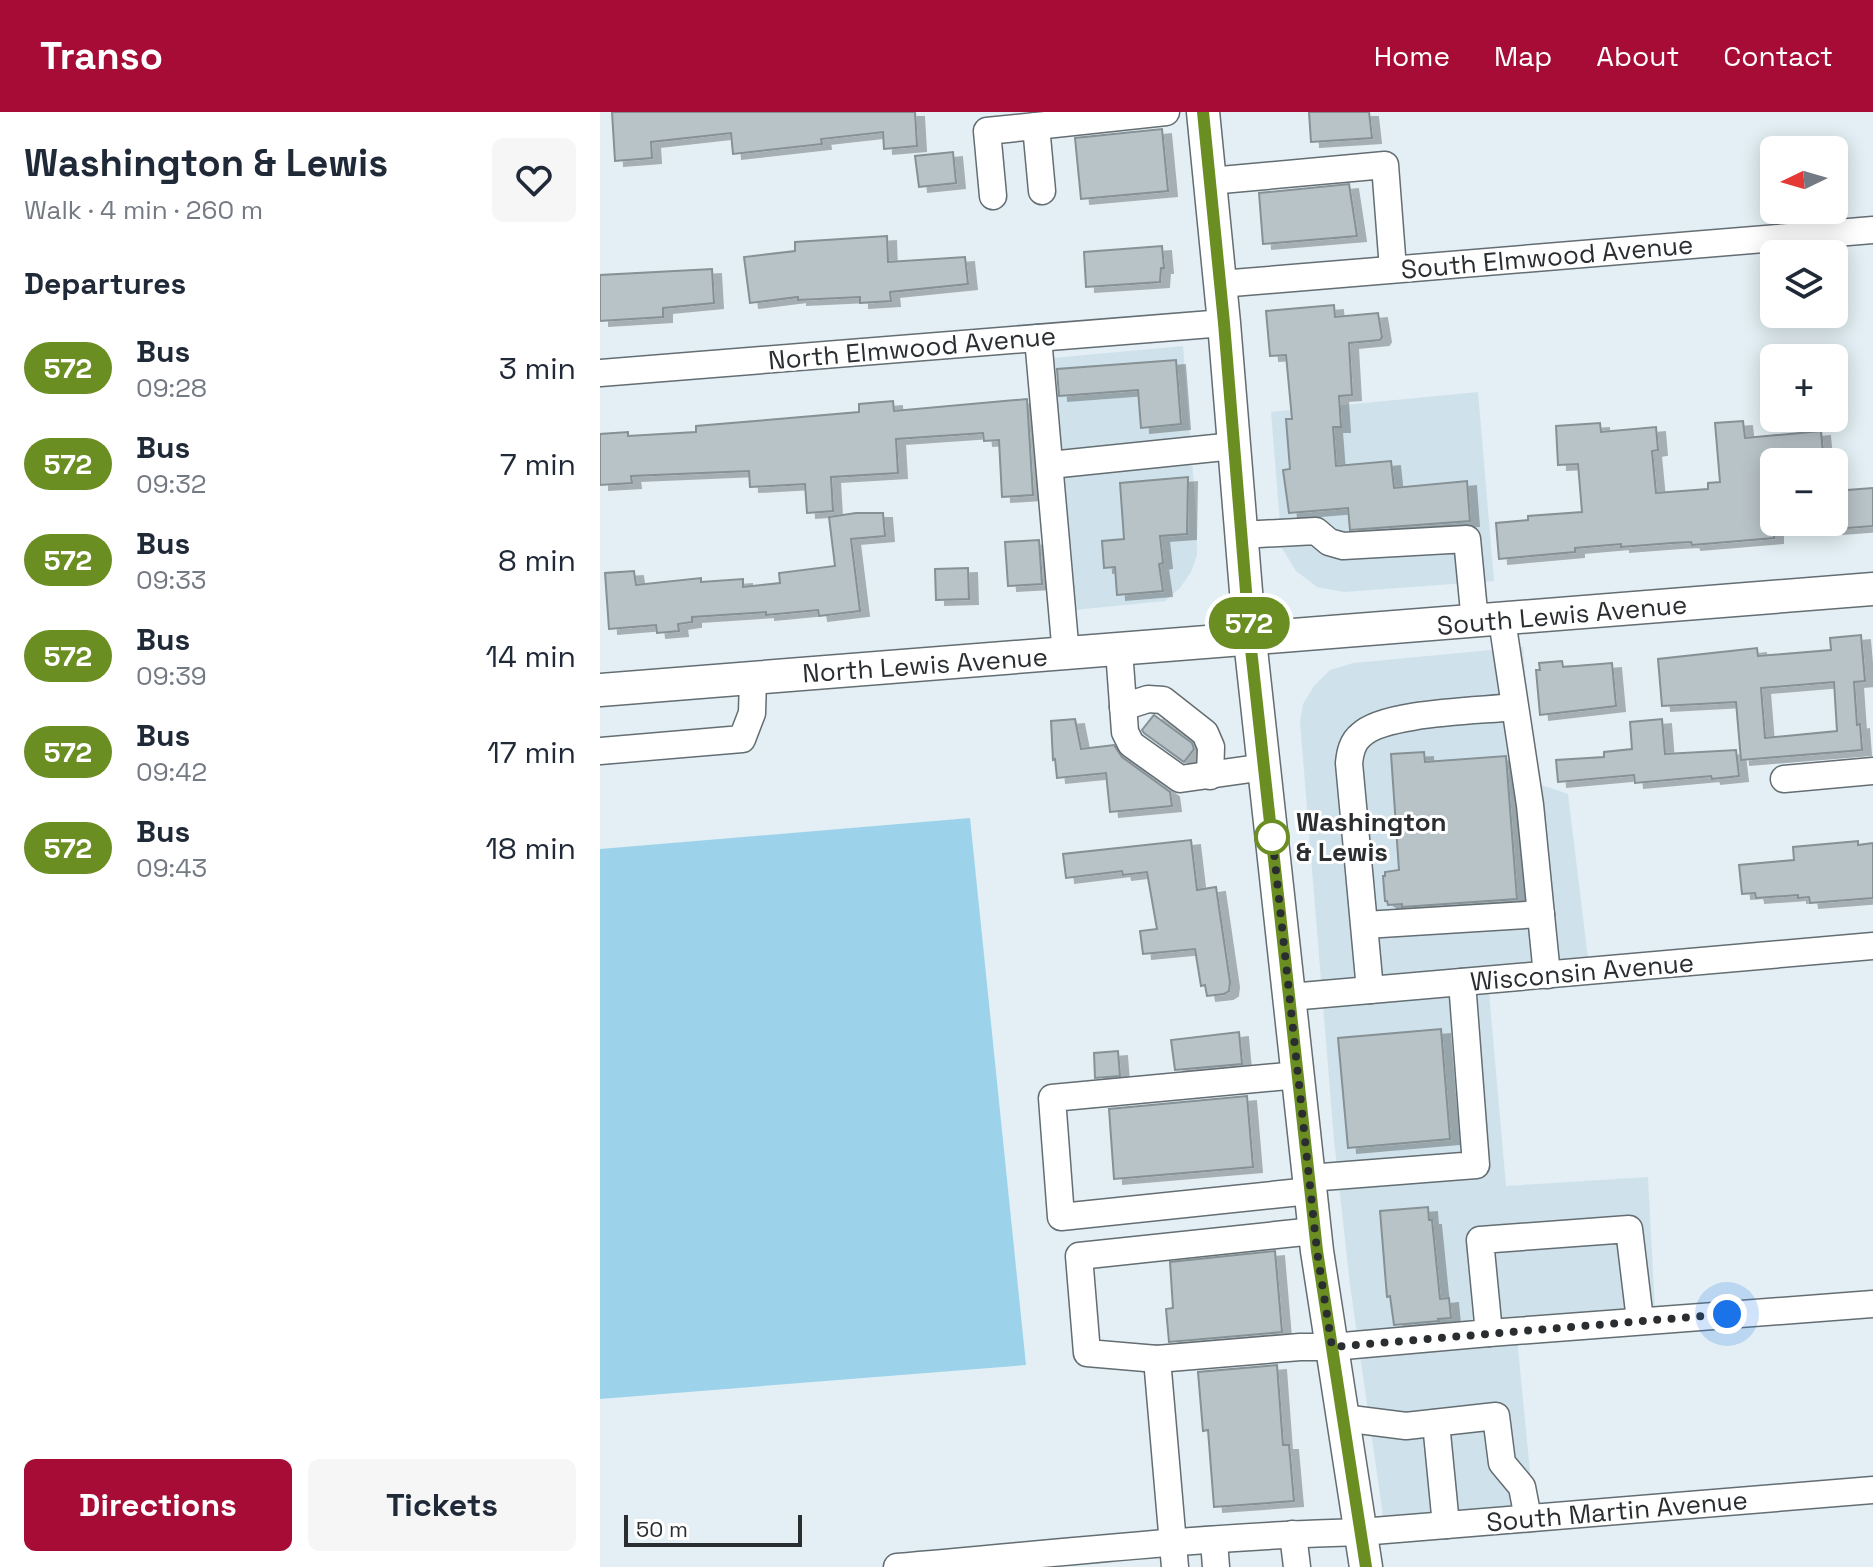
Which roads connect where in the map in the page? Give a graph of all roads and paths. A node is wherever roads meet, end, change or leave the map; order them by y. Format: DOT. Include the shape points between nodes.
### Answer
graph roads {
  1 [pos="1166,112"];
  2 [pos="1203,112"];
  3 [pos="1036,126"];
  4 [pos="1210,181"];
  5 [pos="1042,191"];
  6 [pos="993,196"];
  7 [pos="1873,230"];
  8 [pos="1393,269"];
  9 [pos="1220,284"];
  10 [pos="1224,323"];
  11 [pos="1038,338"];
  12 [pos="600,373"];
  13 [pos="1234,446"];
  14 [pos="1050,465"];
  15 [pos="1241,535"];
  16 [pos="1873,589"];
  17 [pos="1488,621"];
  18 [pos="1250,640"];
  19 [pos="1119,650"];
  20 [pos="1066,655"];
  21 [pos="753,679"];
  22 [pos="600,690"];
  23 [pos="1123,707"];
  24 [pos="1514,707"];
  25 [pos="600,751"];
  26 [pos="1265,767"];
  27 [pos="1873,771"];
  28 [pos="1210,776"];
  29 [pos="1784,779"];
  30 [pos="1541,914"];
  31 [pos="1365,925"];
  32 [pos="1873,946"];
  33 [pos="1547,975"];
  34 [pos="1462,982"];
  35 [pos="1370,990"];
  36 [pos="1290,997"];
  37 [pos="1298,1075"];
  38 [pos="1310,1184"];
  39 [pos="1314,1231"];
  40 [pos="1873,1304"];
  41 [pos="1640,1320"];
  42 [pos="1489,1333"];
  43 [pos="1332,1347"];
  44 [pos="1157,1359"];
  45 [pos="1343,1418"];
  46 [pos="1436,1423"];
  47 [pos="1873,1490"];
  48 [pos="1528,1518"];
  49 [pos="1446,1525"];
  50 [pos="1361,1532"];
  51 [pos="1293,1534"];
  52 [pos="1215,1554"];
  53 [pos="1173,1555"];
  54 [pos="897,1567"];
  55 [pos="1297,1567"];
  56 [pos="1366,1567"];
  1 -- 3 [label="street"];
  2 -- 4 [label="main road"];
  3 -- 5 [label="street"];
  3 -- 6 [label="street" via="987,131"];
  4 -- 8 [label="street" via="1385,165"];
  4 -- 9 [label="main road"];
  7 -- 8 [label="street, South Elmwood Avenue"];
  8 -- 9 [label="street, South Elmwood Avenue"];
  9 -- 10 [label="main road"];
  10 -- 11 [label="street, North Elmwood Avenue"];
  10 -- 13 [label="main road"];
  11 -- 12 [label="street, North Elmwood Avenue"];
  11 -- 14 [label="street"];
  13 -- 14 [label="street"];
  13 -- 15 [label="main road"];
  14 -- 20 [label="street"];
  15 -- 17 [label="street" via="1316,531 1343,546 1467,539"];
  15 -- 18 [label="main road"];
  16 -- 17 [label="main road, South Lewis Avenue"];
  17 -- 18 [label="main road, South Lewis Avenue"];
  17 -- 24 [label="street"];
  18 -- 19 [label="main road, North Lewis Avenue"];
  18 -- 26 [label="main road"];
  19 -- 20 [label="main road, North Lewis Avenue"];
  19 -- 23 [label="street"];
  20 -- 21 [label="main road, North Lewis Avenue"];
  21 -- 22 [label="main road, North Lewis Avenue"];
  21 -- 25 [label="street" via="752,713 742,739"];
  23 -- 28 [label="street" via="1131,744 1180,779"];
  23 -- 28 [label="street" via="1163,700 1205,733 1211,747"];
  24 -- 30 [label="street"];
  24 -- 31 [label="street" via="1384,721 1361,734 1350,750"];
  26 -- 28 [label="street"];
  26 -- 36 [label="main road"];
  27 -- 29 [label="street"];
  30 -- 31 [label="street"];
  30 -- 33 [label="street"];
  31 -- 35 [label="street"];
  32 -- 33 [label="street, Wisconsin Avenue"];
  33 -- 34 [label="street, Wisconsin Avenue"];
  34 -- 35 [label="street, Wisconsin Avenue"];
  34 -- 38 [label="street" via="1476,1165"];
  35 -- 36 [label="street, Wisconsin Avenue"];
  36 -- 37 [label="main road"];
  37 -- 38 [label="main road"];
  37 -- 38 [label="street" via="1052,1098 1061,1217"];
  38 -- 39 [label="main road"];
  39 -- 43 [label="main road"];
  39 -- 44 [label="street" via="1079,1256 1087,1353"];
  40 -- 41 [label="street"];
  41 -- 42 [label="street"];
  41 -- 42 [label="street" via="1629,1229 1480,1240"];
  42 -- 43 [label="street"];
  43 -- 44 [label="street"];
  43 -- 45 [label="main road"];
  44 -- 53 [label="street"];
  45 -- 46 [label="street" via="1406,1426"];
  45 -- 50 [label="main road"];
  46 -- 48 [label="street" via="1496,1416 1502,1463 1522,1487"];
  46 -- 49 [label="street"];
  47 -- 48 [label="street, South Martin Avenue"];
  48 -- 49 [label="street, South Martin Avenue"];
  49 -- 50 [label="street, South Martin Avenue"];
  50 -- 51 [label="street, South Martin Avenue"];
  50 -- 56 [label="main road"];
  51 -- 52 [label="street, South Martin Avenue"];
  51 -- 55 [label="street"];
  52 -- 53 [label="street, South Martin Avenue"];
  53 -- 54 [label="street, South Martin Avenue"];
}
